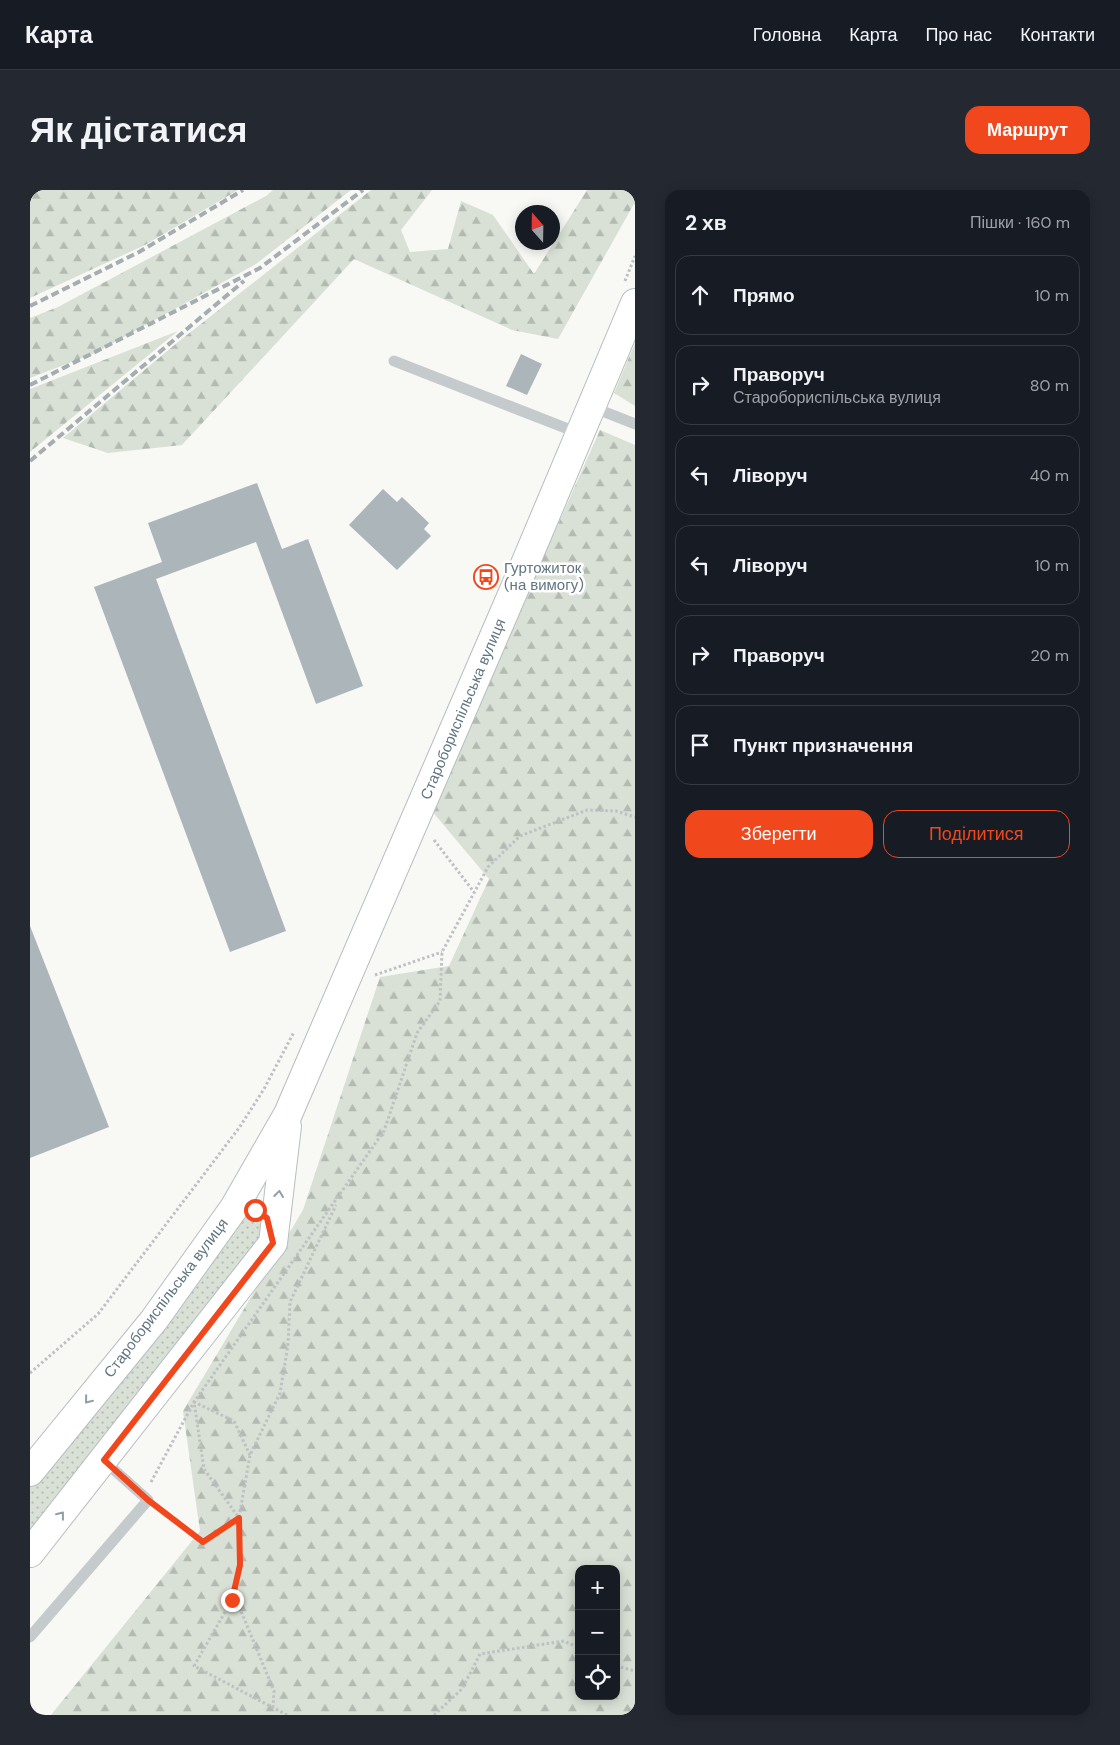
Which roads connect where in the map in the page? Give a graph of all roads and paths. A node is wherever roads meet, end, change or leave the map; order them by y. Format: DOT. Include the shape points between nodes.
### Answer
graph roads {
  1 [pos="635,256"];
  2 [pos="629,293"];
  3 [pos="394,361"];
  4 [pos="592,407"];
  5 [pos="635,424"];
  6 [pos="581,434"];
  7 [pos="635,817"];
  8 [pos="416,818"];
  9 [pos="474,892"];
  10 [pos="442,952"];
  11 [pos="343,986"];
  12 [pos="296,1029"];
  13 [pos="288,1114"];
  14 [pos="341,1196"];
  15 [pos="234,1208"];
  16 [pos="273,1243"];
  17 [pos="30,1373"];
  18 [pos="194,1402"];
  19 [pos="250,1456"];
  20 [pos="104,1460"];
  21 [pos="30,1472"];
  22 [pos="146,1498"];
  23 [pos="239,1518"];
  24 [pos="30,1553"];
  25 [pos="232,1600"];
  26 [pos="30,1637"];
  27 [pos="575,1646"];
  28 [pos="620,1667"];
  29 [pos="635,1671"];
  30 [pos="273,1707"];
  31 [pos="288,1715"];
  32 [pos="434,1715"];
  1 -- 2 [label="path"];
  2 -- 4 [label="main road, Старобориспільська вулиця"];
  3 -- 6 [label="lane"];
  4 -- 5 [label="lane"];
  4 -- 6 [label="main road, Старобориспільська вулиця"];
  6 -- 8 [label="main road, Старобориспільська вулиця"];
  7 -- 9 [label="path" via="616,811 587,810 520,836 488,867"];
  8 -- 9 [label="path"];
  8 -- 11 [label="main road, Старобориспільська вулиця"];
  9 -- 10 [label="path"];
  10 -- 11 [label="path"];
  10 -- 14 [label="path" via="440,1001 417,1032 384,1131"];
  11 -- 13 [label="main road, Старобориспільська вулиця"];
  12 -- 17 [label="path" via="239,1128 98,1314"];
  13 -- 15 [label="main road, Старобориспільська вулиця"];
  16 -- 13 [label="main road, Старобориспільська вулиця, one-way"];
  14 -- 18 [label="path"];
  14 -- 19 [label="path" via="290,1302 288,1345 280,1393"];
  15 -- 16 [label="main road" via="255,1210 267,1218"];
  15 -- 21 [label="main road, Старобориспільська вулиця, one-way" via="154,1320"];
  16 -- 20 [label="main road"];
  18 -- 19 [label="path" via="234,1421"];
  18 -- 22 [label="path"];
  18 -- 23 [label="path" via="204,1469"];
  19 -- 23 [label="path"];
  20 -- 22 [label="lane"];
  24 -- 20 [label="main road, one-way"];
  22 -- 23 [label="path" via="203,1542"];
  22 -- 26 [label="lane"];
  23 -- 25 [label="path" via="240,1565"];
  25 -- 30 [label="path" via="241,1611 274,1691"];
  25 -- 30 [label="path" via="194,1666"];
  27 -- 32 [label="path" via="564,1641 480,1654 462,1689"];
  28 -- 29 [label="path"];
  30 -- 31 [label="path"];
}
